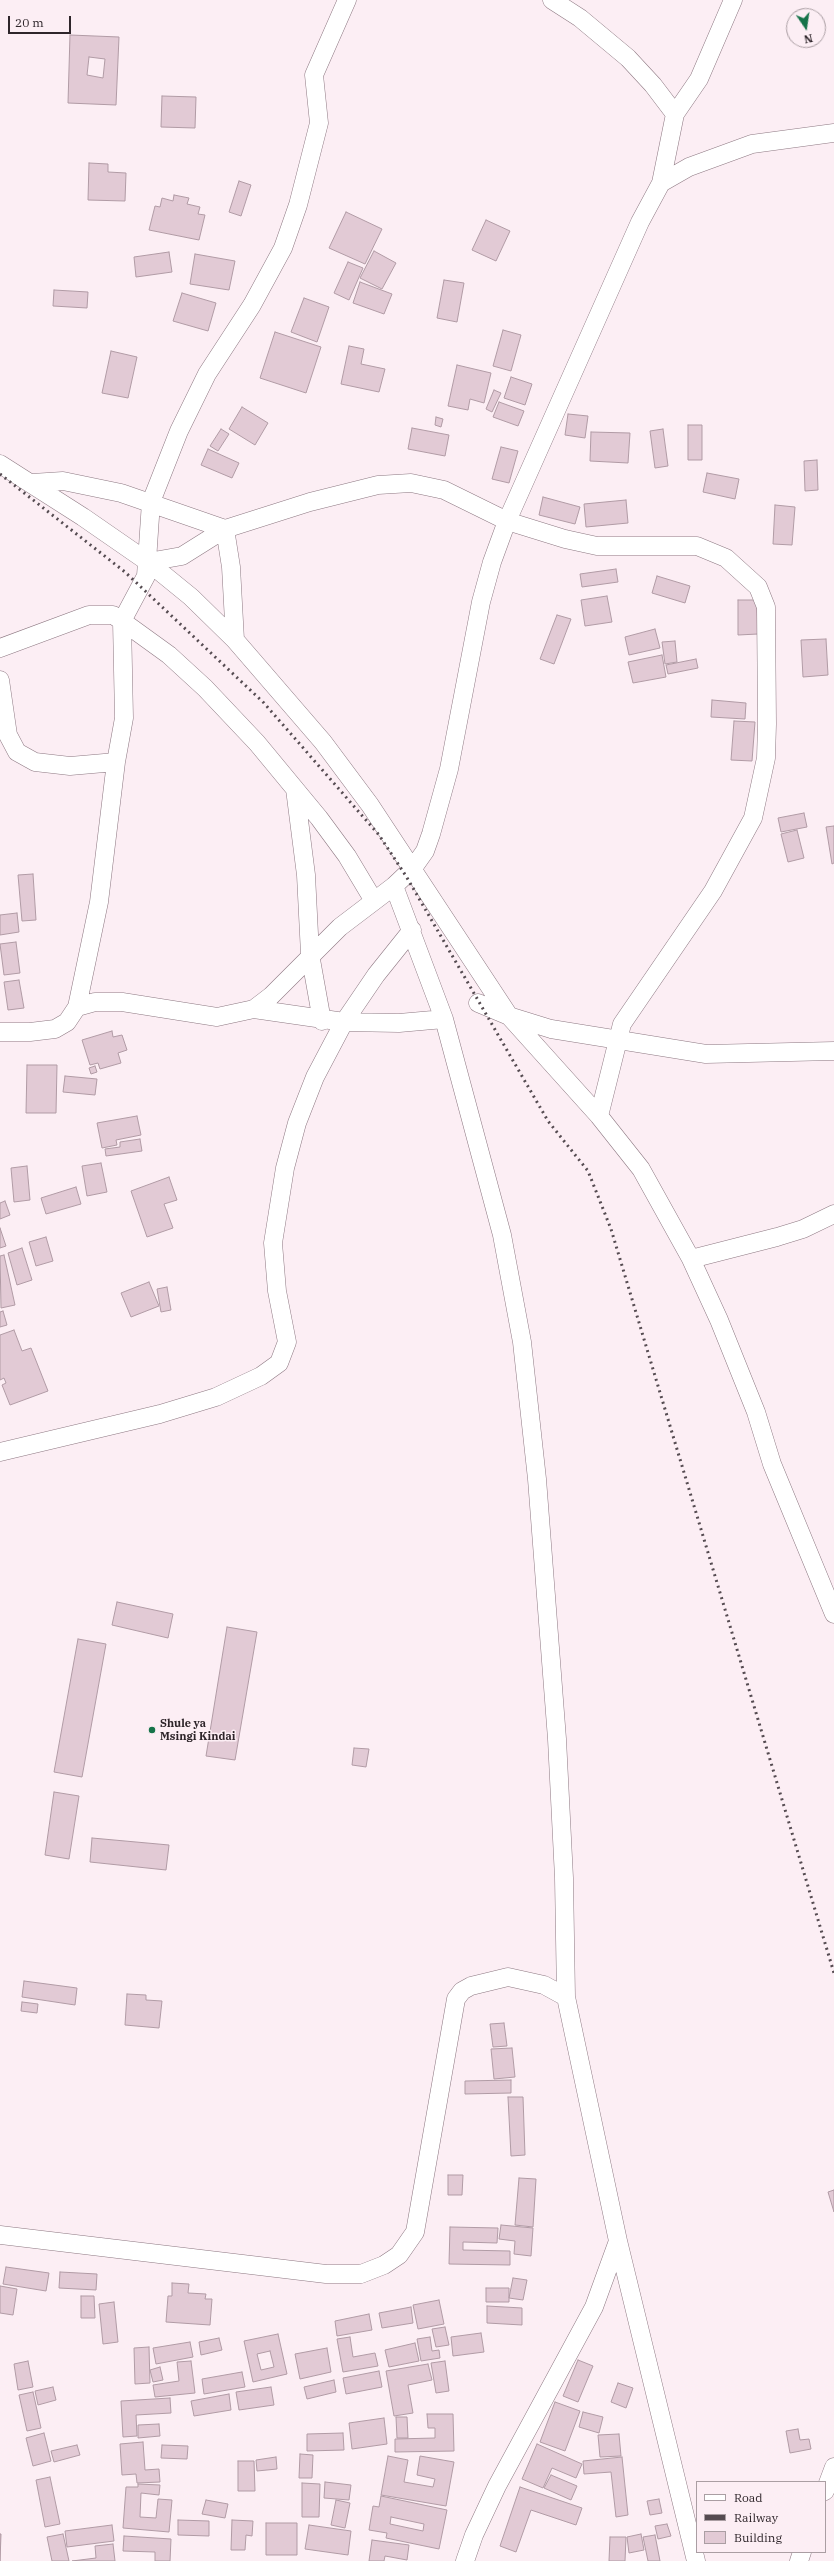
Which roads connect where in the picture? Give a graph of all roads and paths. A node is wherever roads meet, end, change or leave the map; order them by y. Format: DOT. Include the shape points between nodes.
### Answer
graph roads {
  1 [pos="347,0"];
  2 [pos="552,0"];
  3 [pos="733,0"];
  4 [pos="675,114"];
  5 [pos="834,133"];
  6 [pos="661,182"];
  7 [pos="0,464"];
  8 [pos="32,483"];
  9 [pos="151,502"];
  10 [pos="507,521"];
  11 [pos="224,529"];
  12 [pos="148,562"];
  13 [pos="122,621"];
  14 [pos="235,640"];
  15 [pos="0,648"];
  16 [pos="0,680"];
  17 [pos="116,762"];
  18 [pos="295,789"];
  19 [pos="413,868"];
  20 [pos="394,886"];
  21 [pos="374,901"];
  22 [pos="412,930"];
  23 [pos="310,954"];
  24 [pos="478,1002"];
  25 [pos="77,1007"];
  26 [pos="254,1009"];
  27 [pos="509,1016"];
  28 [pos="444,1019"];
  29 [pos="322,1021"];
  30 [pos="344,1022"];
  31 [pos="0,1032"];
  32 [pos="617,1040"];
  33 [pos="834,1051"];
  34 [pos="599,1116"];
  35 [pos="834,1214"];
  36 [pos="691,1259"];
  37 [pos="0,1452"];
  38 [pos="834,1614"];
  39 [pos="566,1998"];
  40 [pos="0,2235"];
  41 [pos="618,2241"];
  42 [pos="834,2467"];
  43 [pos="826,2488"];
  44 [pos="465,2561"];
  45 [pos="696,2561"];
  1 -- 9 [label="street" via="314,75 319,123 298,205 283,248 252,305 207,374 179,431"];
  2 -- 4 [label="street" via="580,18 628,58"];
  3 -- 4 [label="street" via="699,79"];
  4 -- 6 [label="street"];
  5 -- 6 [label="street" via="752,144 689,167"];
  6 -- 10 [label="street" via="634,236"];
  7 -- 8 [label="street"];
  8 -- 9 [label="street" via="63,481 114,491"];
  8 -- 12 [label="street"];
  9 -- 11 [label="street"];
  9 -- 12 [label="street"];
  10 -- 11 [label="street" via="444,490 411,483 378,485 347,491"];
  10 -- 19 [label="street" via="481,602 449,769 425,851"];
  10 -- 32 [label="street" via="597,546 697,546 726,558 745,572 758,587 766,606 766,758 753,818 713,892 631,1009"];
  11 -- 12 [label="street" via="182,556"];
  11 -- 14 [label="street" via="230,567"];
  12 -- 13 [label="street" via="141,589"];
  12 -- 14 [label="street" via="191,597"];
  13 -- 15 [label="street" via="113,616 89,615"];
  13 -- 17 [label="street" via="126,692"];
  13 -- 18 [label="street" via="169,655 205,688"];
  14 -- 19 [label="street" via="323,742"];
  16 -- 17 [label="street" via="8,735 17,752 35,762 70,766"];
  17 -- 25 [label="street" via="99,902"];
  18 -- 21 [label="street" via="347,856"];
  18 -- 23 [label="street" via="304,859"];
  19 -- 20 [label="street"];
  19 -- 27 [label="street"];
  20 -- 21 [label="street"];
  20 -- 22 [label="street"];
  21 -- 23 [label="street"];
  22 -- 28 [label="street"];
  22 -- 30 [label="street" via="376,975"];
  23 -- 26 [label="street" via="271,996"];
  23 -- 29 [label="street"];
  24 -- 27 [label="street"];
  25 -- 26 [label="street" via="95,1002 122,1002 217,1017"];
  25 -- 31 [label="street" via="67,1022 55,1028 30,1032"];
  26 -- 29 [label="street"];
  27 -- 32 [label="street" via="551,1029"];
  27 -- 34 [label="street"];
  28 -- 30 [label="street" via="399,1023"];
  28 -- 39 [label="street" via="502,1235 522,1342 537,1479 557,1739 564,1878"];
  29 -- 30 [label="street"];
  30 -- 37 [label="street" via="315,1077 297,1123 284,1168 273,1243 277,1291 287,1342 279,1363 261,1376 216,1397 153,1416"];
  32 -- 33 [label="street" via="706,1054"];
  32 -- 34 [label="street"];
  34 -- 36 [label="street" via="641,1169"];
  35 -- 36 [label="street" via="803,1229"];
  36 -- 38 [label="street" via="719,1320 756,1412 772,1464"];
  39 -- 40 [label="street" via="544,1985 508,1978 470,1986 456,1999 415,2232 399,2255 384,2265 360,2274 326,2274"];
  39 -- 41 [label="street"];
  41 -- 44 [label="street" via="594,2307 497,2486"];
  41 -- 45 [label="street"];
  42 -- 43 [label="street"];
}
